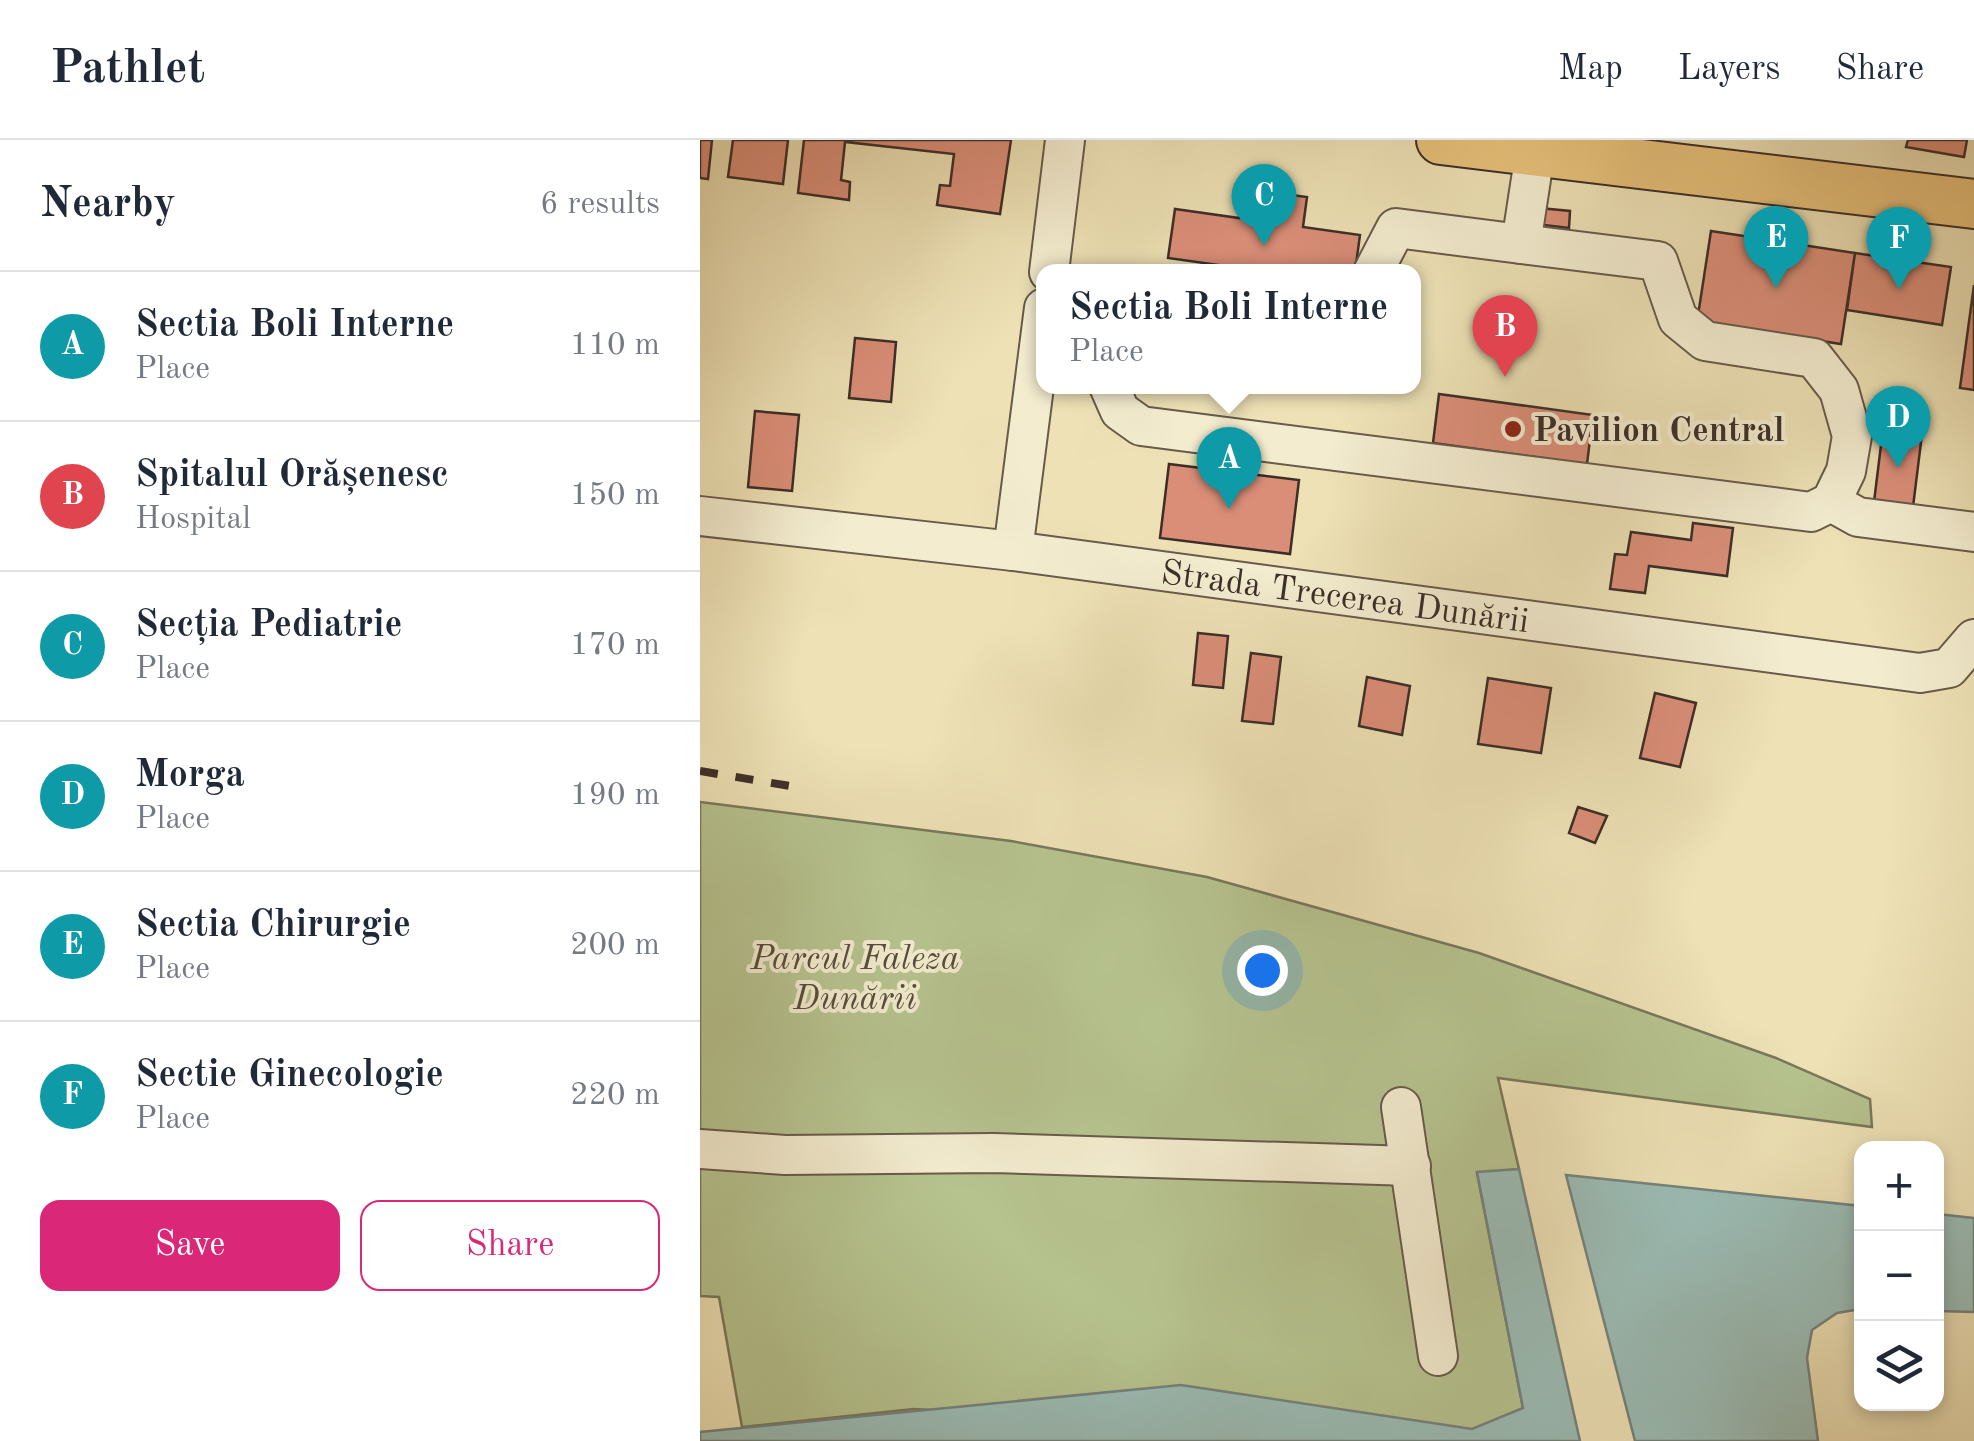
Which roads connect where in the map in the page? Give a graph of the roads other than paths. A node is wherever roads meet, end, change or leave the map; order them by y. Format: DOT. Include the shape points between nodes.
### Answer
graph roads {
  1 [pos="1066,140"];
  2 [pos="1441,140"];
  3 [pos="1537,146"];
  4 [pos="1974,204"];
  5 [pos="1522,244"];
  6 [pos="1050,264"];
  7 [pos="1378,264"];
  8 [pos="1036,371"];
  9 [pos="1113,394"];
  10 [pos="1831,502"];
  11 [pos="700,516"];
  12 [pos="1974,532"];
  13 [pos="1013,551"];
  14 [pos="1974,639"];
  15 [pos="1401,1107"];
  16 [pos="700,1148"];
  17 [pos="1412,1166"];
  18 [pos="1438,1356"];
  1 -- 6 [label="street"];
  2 -- 3 [label="main road"];
  3 -- 4 [label="main road"];
  3 -- 5 [label="street"];
  5 -- 7 [label="street" via="1396,228"];
  5 -- 10 [label="street" via="1658,261 1678,319 1705,341 1814,358 1839,390 1852,436"];
  8 -- 13 [label="street"];
  9 -- 10 [label="street" via="1120,411 1141,426 1812,512"];
  10 -- 12 [label="street" via="1858,516"];
  11 -- 13 [label="street, Strada Trecerea Dunării"];
  13 -- 14 [label="street, Strada Trecerea Dunării" via="1920,673 1949,668"];
  15 -- 17 [label="street"];
  16 -- 17 [label="street"];
  17 -- 18 [label="street"];
}
